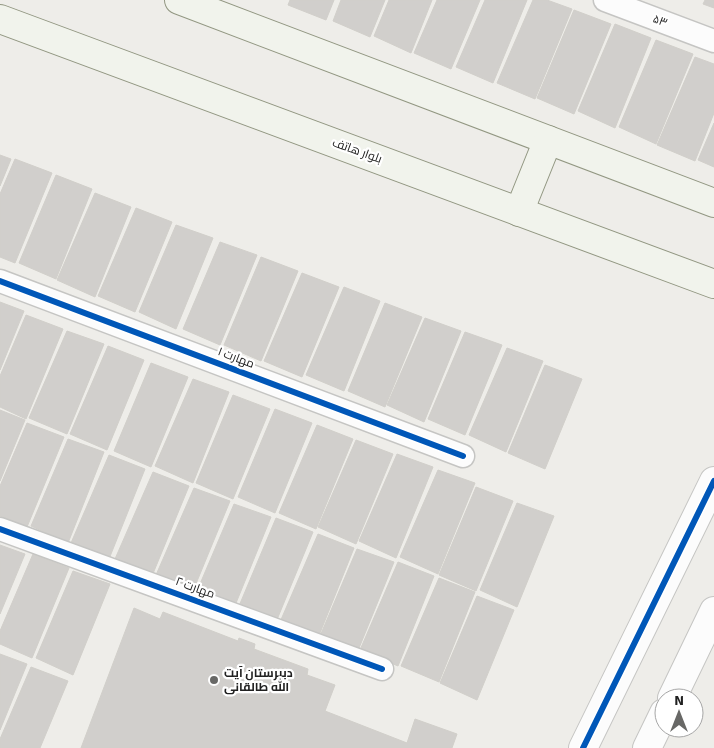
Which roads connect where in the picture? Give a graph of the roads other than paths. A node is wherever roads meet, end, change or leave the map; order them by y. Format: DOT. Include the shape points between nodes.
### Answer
graph roads {
  1 [pos="179,0"];
  2 [pos="605,0"];
  3 [pos="0,19"];
  4 [pos="714,41"];
  5 [pos="548,140"];
  6 [pos="714,203"];
  7 [pos="519,212"];
  8 [pos="0,281"];
  9 [pos="714,284"];
  10 [pos="463,456"];
  11 [pos="714,481"];
  12 [pos="0,528"];
  13 [pos="714,611"];
  14 [pos="382,668"];
  15 [pos="677,688"];
  16 [pos="654,734"];
  17 [pos="583,748"];
  18 [pos="647,748"];
  1 -- 5 [label="main road"];
  2 -- 4 [label="street, ۵۳"];
  3 -- 7 [label="main road, بلوار هاتف"];
  5 -- 6 [label="main road"];
  5 -- 7 [label="main road"];
  7 -- 9 [label="main road, بلوار هاتف"];
  8 -- 10 [label="street, مهارت ۱"];
  11 -- 17 [label="street"];
  12 -- 14 [label="street, مهارت ۲"];
  13 -- 15 [label="street"];
  16 -- 18 [label="street"];
}
